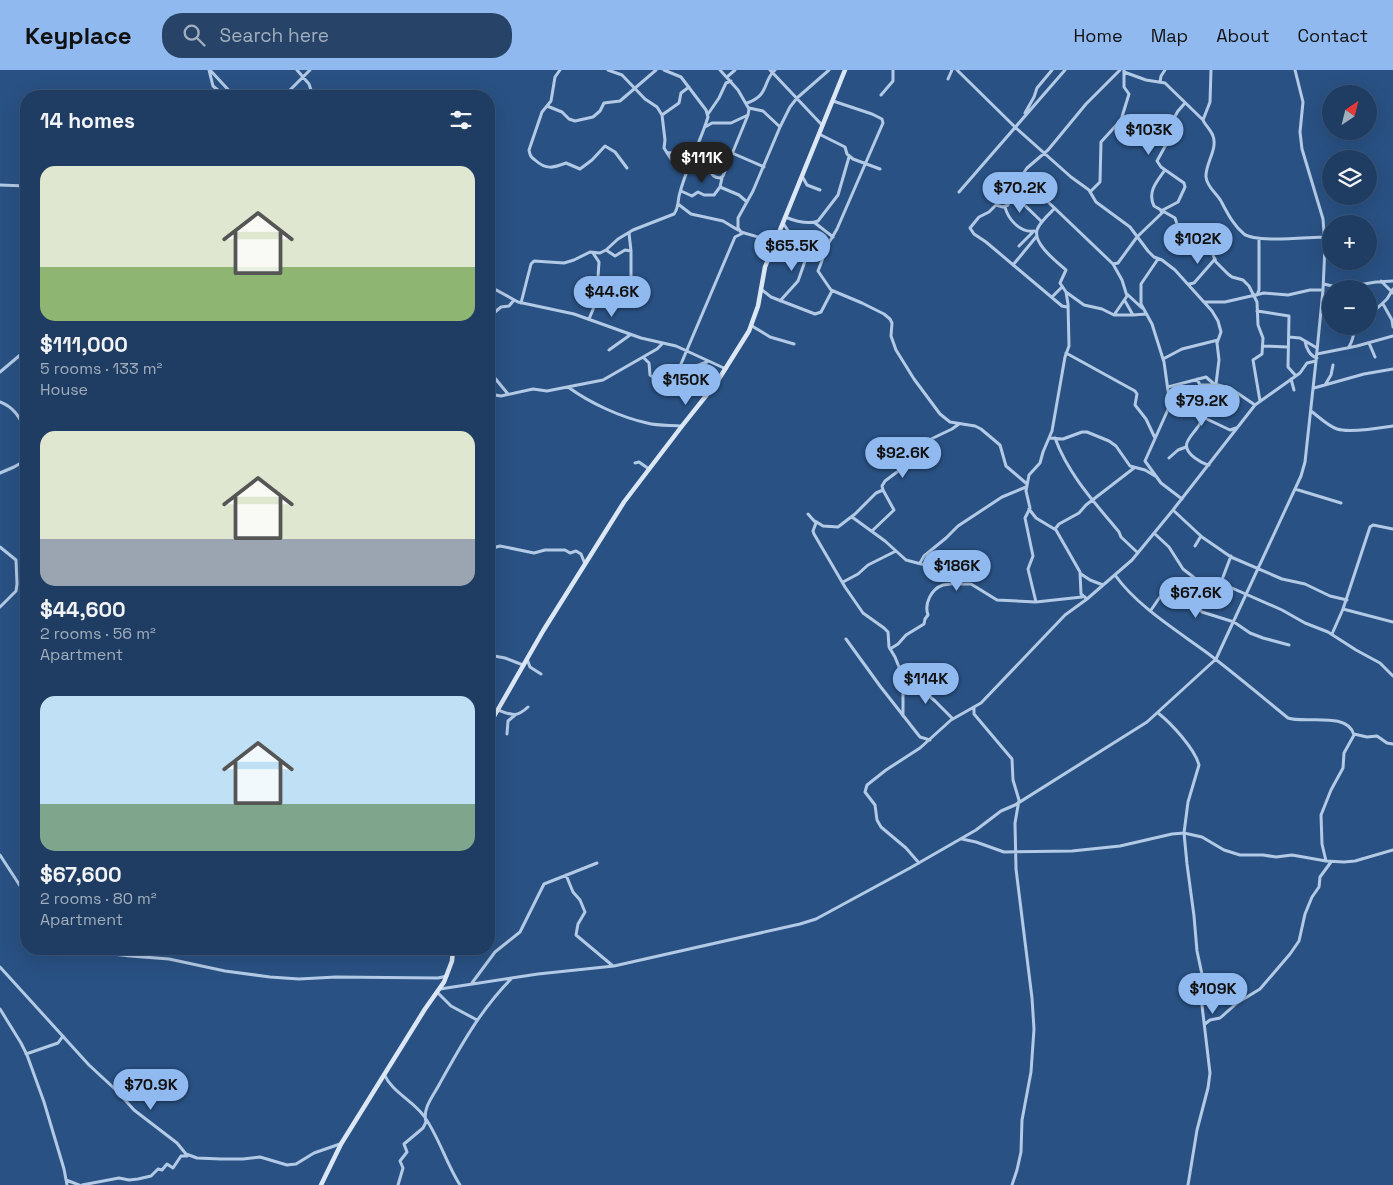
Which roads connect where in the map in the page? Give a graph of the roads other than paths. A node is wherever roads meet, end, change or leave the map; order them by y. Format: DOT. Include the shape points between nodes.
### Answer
graph roads {
  1 [pos="209,70"];
  2 [pos="297,70"];
  3 [pos="310,70"];
  4 [pos="560,70"];
  5 [pos="608,70"];
  6 [pos="656,70"];
  7 [pos="664,70"];
  8 [pos="720,70"];
  9 [pos="735,70"];
  10 [pos="828,70"];
  11 [pos="845,70"];
  12 [pos="893,70"];
  13 [pos="952,70"];
  14 [pos="957,70"];
  15 [pos="1052,70"];
  16 [pos="1065,70"];
  17 [pos="1120,70"];
  18 [pos="1166,70"];
  19 [pos="1211,70"];
  20 [pos="1295,70"];
  21 [pos="772,71"];
  22 [pos="1124,71"];
  23 [pos="304,76"];
  24 [pos="727,77"];
  25 [pos="948,79"];
  26 [pos="731,81"];
  27 [pos="1160,82"];
  28 [pos="689,87"];
  29 [pos="634,88"];
  30 [pos="218,90"];
  31 [pos="228,90"];
  32 [pos="290,90"];
  33 [pos="311,90"];
  34 [pos="881,94"];
  35 [pos="797,98"];
  36 [pos="832,101"];
  37 [pos="747,103"];
  38 [pos="1185,103"];
  39 [pos="547,106"];
  40 [pos="749,108"];
  41 [pos="708,114"];
  42 [pos="662,115"];
  43 [pos="748,115"];
  44 [pos="1023,117"];
  45 [pos="1203,120"];
  46 [pos="823,126"];
  47 [pos="704,127"];
  48 [pos="780,127"];
  49 [pos="1015,127"];
  50 [pos="819,134"];
  51 [pos="732,153"];
  52 [pos="1044,153"];
  53 [pos="667,154"];
  54 [pos="849,156"];
  55 [pos="691,160"];
  56 [pos="866,164"];
  57 [pos="689,166"];
  58 [pos="764,167"];
  59 [pos="627,168"];
  60 [pos="880,169"];
  61 [pos="1165,170"];
  62 [pos="802,176"];
  63 [pos="1021,176"];
  64 [pos="722,177"];
  65 [pos="0,185"];
  66 [pos="20,186"];
  67 [pos="720,187"];
  68 [pos="1014,187"];
  69 [pos="820,190"];
  70 [pos="681,191"];
  71 [pos="959,192"];
  72 [pos="1090,192"];
  73 [pos="1012,193"];
  74 [pos="747,202"];
  75 [pos="678,204"];
  76 [pos="996,205"];
  77 [pos="1005,207"];
  78 [pos="1054,209"];
  79 [pos="1162,212"];
  80 [pos="784,216"];
  81 [pos="1322,218"];
  82 [pos="782,222"];
  83 [pos="814,222"];
  84 [pos="1042,222"];
  85 [pos="732,225"];
  86 [pos="1038,228"];
  87 [pos="739,231"];
  88 [pos="1034,231"];
  89 [pos="629,233"];
  90 [pos="743,234"];
  91 [pos="736,236"];
  92 [pos="1138,236"];
  93 [pos="833,237"];
  94 [pos="1037,237"];
  95 [pos="1322,237"];
  96 [pos="1259,239"];
  97 [pos="775,242"];
  98 [pos="1019,246"];
  99 [pos="810,247"];
  100 [pos="606,250"];
  101 [pos="631,251"];
  102 [pos="824,251"];
  103 [pos="593,253"];
  104 [pos="1158,259"];
  105 [pos="1215,259"];
  106 [pos="1113,264"];
  107 [pos="1012,265"];
  108 [pos="1381,281"];
  109 [pos="1393,281"];
  110 [pos="1377,282"];
  111 [pos="603,283"];
  112 [pos="1189,284"];
  113 [pos="760,288"];
  114 [pos="1063,288"];
  115 [pos="495,289"];
  116 [pos="1322,290"];
  117 [pos="832,291"];
  118 [pos="1393,292"];
  119 [pos="1126,294"];
  120 [pos="1256,296"];
  121 [pos="1052,297"];
  122 [pos="514,300"];
  123 [pos="780,300"];
  124 [pos="1322,300"];
  125 [pos="1124,301"];
  126 [pos="1204,302"];
  127 [pos="521,303"];
  128 [pos="1383,304"];
  129 [pos="1068,306"];
  130 [pos="1142,308"];
  131 [pos="1377,309"];
  132 [pos="1257,311"];
  133 [pos="495,312"];
  134 [pos="1146,314"];
  135 [pos="1114,315"];
  136 [pos="1133,315"];
  137 [pos="590,319"];
  138 [pos="752,326"];
  139 [pos="1393,327"];
  140 [pos="631,334"];
  141 [pos="1354,335"];
  142 [pos="1393,336"];
  143 [pos="1289,337"];
  144 [pos="1219,339"];
  145 [pos="1304,341"];
  146 [pos="663,343"];
  147 [pos="1369,343"];
  148 [pos="794,344"];
  149 [pos="1263,346"];
  150 [pos="1288,347"];
  151 [pos="1317,348"];
  152 [pos="1347,348"];
  153 [pos="609,350"];
  154 [pos="686,350"];
  155 [pos="1066,353"];
  156 [pos="20,355"];
  157 [pos="644,357"];
  158 [pos="1375,357"];
  159 [pos="1317,358"];
  160 [pos="1163,359"];
  161 [pos="707,361"];
  162 [pos="1333,365"];
  163 [pos="727,369"];
  164 [pos="1393,369"];
  165 [pos="0,372"];
  166 [pos="1296,376"];
  167 [pos="495,378"];
  168 [pos="1197,379"];
  169 [pos="1291,379"];
  170 [pos="1216,385"];
  171 [pos="1325,385"];
  172 [pos="1202,386"];
  173 [pos="568,387"];
  174 [pos="1168,387"];
  175 [pos="1314,388"];
  176 [pos="712,390"];
  177 [pos="1294,390"];
  178 [pos="508,394"];
  179 [pos="495,395"];
  180 [pos="1260,401"];
  181 [pos="0,402"];
  182 [pos="1169,406"];
  183 [pos="1255,406"];
  184 [pos="1183,410"];
  185 [pos="1311,410"];
  186 [pos="1203,417"];
  187 [pos="20,418"];
  188 [pos="959,424"];
  189 [pos="682,426"];
  190 [pos="1393,426"];
  191 [pos="1236,428"];
  192 [pos="1230,430"];
  193 [pos="1231,435"];
  194 [pos="1049,438"];
  195 [pos="1055,438"];
  196 [pos="1155,438"];
  197 [pos="1186,447"];
  198 [pos="1169,458"];
  199 [pos="20,464"];
  200 [pos="635,464"];
  201 [pos="1204,464"];
  202 [pos="1209,464"];
  203 [pos="1134,468"];
  204 [pos="649,469"];
  205 [pos="1205,470"];
  206 [pos="0,472"];
  207 [pos="1155,476"];
  208 [pos="1027,486"];
  209 [pos="1295,489"];
  210 [pos="882,490"];
  211 [pos="1182,499"];
  212 [pos="1092,500"];
  213 [pos="1341,503"];
  214 [pos="1029,510"];
  215 [pos="1173,510"];
  216 [pos="808,514"];
  217 [pos="852,517"];
  218 [pos="814,520"];
  219 [pos="1055,529"];
  220 [pos="1393,529"];
  221 [pos="872,531"];
  222 [pos="1154,533"];
  223 [pos="1201,536"];
  224 [pos="1195,546"];
  225 [pos="495,547"];
  226 [pos="0,548"];
  227 [pos="896,551"];
  228 [pos="1138,553"];
  229 [pos="1231,556"];
  230 [pos="920,563"];
  231 [pos="585,564"];
  232 [pos="1259,568"];
  233 [pos="1080,573"];
  234 [pos="1116,575"];
  235 [pos="843,582"];
  236 [pos="960,583"];
  237 [pos="1103,585"];
  238 [pos="1196,589"];
  239 [pos="1246,595"];
  240 [pos="1082,596"];
  241 [pos="1087,599"];
  242 [pos="1347,600"];
  243 [pos="1036,602"];
  244 [pos="0,608"];
  245 [pos="1151,610"];
  246 [pos="1344,610"];
  247 [pos="1234,622"];
  248 [pos="1393,622"];
  249 [pos="1332,634"];
  250 [pos="846,639"];
  251 [pos="1290,645"];
  252 [pos="890,649"];
  253 [pos="495,656"];
  254 [pos="527,658"];
  255 [pos="1216,660"];
  256 [pos="523,665"];
  257 [pos="918,670"];
  258 [pos="541,674"];
  259 [pos="1393,676"];
  260 [pos="909,681"];
  261 [pos="528,707"];
  262 [pos="974,708"];
  263 [pos="498,710"];
  264 [pos="1158,712"];
  265 [pos="495,715"];
  266 [pos="515,715"];
  267 [pos="904,716"];
  268 [pos="953,719"];
  269 [pos="507,734"];
  270 [pos="1354,734"];
  271 [pos="930,740"];
  272 [pos="1393,744"];
  273 [pos="1017,804"];
  274 [pos="1184,833"];
  275 [pos="961,839"];
  276 [pos="1392,849"];
  277 [pos="1015,852"];
  278 [pos="0,855"];
  279 [pos="1326,861"];
  280 [pos="1331,862"];
  281 [pos="597,863"];
  282 [pos="919,863"];
  283 [pos="566,875"];
  284 [pos="20,886"];
  285 [pos="495,952"];
  286 [pos="121,955"];
  287 [pos="452,955"];
  288 [pos="493,955"];
  289 [pos="614,966"];
  290 [pos="0,967"];
  291 [pos="448,975"];
  292 [pos="511,978"];
  293 [pos="472,983"];
  294 [pos="438,991"];
  295 [pos="0,1010"];
  296 [pos="477,1020"];
  297 [pos="1205,1025"];
  298 [pos="63,1036"];
  299 [pos="26,1054"];
  300 [pos="384,1074"];
  301 [pos="425,1118"];
  302 [pos="341,1144"];
  303 [pos="190,1156"];
  304 [pos="66,1180"];
  305 [pos="67,1185"];
  306 [pos="80,1185"];
  307 [pos="321,1185"];
  308 [pos="398,1185"];
  309 [pos="460,1185"];
  310 [pos="1012,1185"];
  311 [pos="1188,1185"];
  1 -- 30 [label="street" via="213,86"];
  1 -- 31 [label="street"];
  2 -- 23 [label="street"];
  3 -- 23 [label="street"];
  4 -- 39 [label="street" via="555,77 552,100"];
  5 -- 29 [label="street" via="619,74"];
  6 -- 29 [label="street"];
  7 -- 28 [label="street" via="680,76"];
  8 -- 24 [label="street"];
  9 -- 24 [label="street"];
  10 -- 35 [label="street"];
  11 -- 36 [label="street"];
  12 -- 34 [label="street" via="893,81"];
  13 -- 25 [label="street"];
  14 -- 49 [label="street"];
  15 -- 44 [label="street" via="1037,88"];
  16 -- 44 [label="street"];
  17 -- 52 [label="street"];
  18 -- 27 [label="street"];
  19 -- 45 [label="street" via="1210,102"];
  20 -- 81 [label="street" via="1303,102 1302,149"];
  21 -- 35 [label="street"];
  21 -- 37 [label="street" via="764,92"];
  22 -- 27 [label="street"];
  22 -- 72 [label="street" via="1124,87 1129,94 1121,120 1101,142 1100,182"];
  23 -- 32 [label="street"];
  23 -- 33 [label="street"];
  24 -- 26 [label="street"];
  26 -- 37 [label="street"];
  26 -- 41 [label="street" via="726,83"];
  27 -- 38 [label="street" via="1168,85"];
  28 -- 41 [label="street"];
  28 -- 42 [label="street" via="681,93 679,103"];
  29 -- 39 [label="street" via="620,101 604,104 594,117 577,121"];
  29 -- 42 [label="street" via="656,105"];
  35 -- 46 [label="street"];
  35 -- 48 [label="street"];
  36 -- 46 [label="street"];
  36 -- 56 [label="street" via="872,114 883,121"];
  37 -- 40 [label="street"];
  38 -- 45 [label="street"];
  38 -- 61 [label="street" via="1174,116 1166,132 1168,142 1157,159"];
  39 -- 59 [label="street" via="529,152 541,166 556,167 566,163 580,169 605,146 615,152"];
  40 -- 43 [label="street"];
  40 -- 48 [label="street" via="763,111"];
  41 -- 47 [label="street"];
  42 -- 53 [label="street"];
  43 -- 47 [label="street" via="732,122"];
  43 -- 51 [label="street"];
  44 -- 49 [label="street"];
  45 -- 96 [label="street" via="1214,137 1206,169 1208,184 1242,232"];
  46 -- 50 [label="street"];
  47 -- 55 [label="street"];
  48 -- 58 [label="street"];
  49 -- 52 [label="street"];
  49 -- 71 [label="street"];
  50 -- 54 [label="street" via="846,147"];
  50 -- 62 [label="street"];
  51 -- 58 [label="street"];
  51 -- 64 [label="street"];
  52 -- 63 [label="street"];
  52 -- 72 [label="street"];
  53 -- 55 [label="street" via="674,152"];
  53 -- 57 [label="street"];
  54 -- 56 [label="street"];
  54 -- 83 [label="street" via="838,195"];
  55 -- 57 [label="street"];
  55 -- 64 [label="street" via="707,166 716,178"];
  56 -- 60 [label="street"];
  56 -- 93 [label="street"];
  57 -- 70 [label="street"];
  58 -- 74 [label="street"];
  61 -- 79 [label="street" via="1153,187 1151,199 1155,208"];
  61 -- 79 [label="street" via="1183,182 1185,187 1178,202"];
  62 -- 69 [label="street" via="807,185"];
  62 -- 80 [label="street"];
  63 -- 68 [label="street"];
  63 -- 78 [label="street"];
  64 -- 67 [label="street"];
  65 -- 66 [label="street"];
  67 -- 70 [label="street" via="714,195 698,192 692,196"];
  67 -- 74 [label="street"];
  68 -- 73 [label="street"];
  68 -- 76 [label="street"];
  70 -- 75 [label="street"];
  72 -- 92 [label="street" via="1096,202"];
  73 -- 77 [label="street"];
  73 -- 84 [label="street"];
  74 -- 87 [label="street" via="737,220"];
  75 -- 85 [label="street" via="691,214"];
  75 -- 89 [label="street" via="674,214"];
  76 -- 77 [label="street"];
  76 -- 107 [label="street" via="970,228"];
  77 -- 88 [label="street" via="1018,226 1027,232"];
  78 -- 84 [label="street"];
  78 -- 106 [label="street"];
  79 -- 92 [label="street"];
  79 -- 105 [label="street" via="1174,218 1179,230 1210,248"];
  80 -- 82 [label="street"];
  80 -- 83 [label="street"];
  82 -- 97 [label="street"];
  82 -- 99 [label="street" via="795,241"];
  83 -- 93 [label="street"];
  84 -- 86 [label="street"];
  85 -- 87 [label="street"];
  85 -- 91 [label="street"];
  86 -- 88 [label="street"];
  86 -- 94 [label="street"];
  87 -- 90 [label="street"];
  88 -- 98 [label="street"];
  89 -- 100 [label="street"];
  89 -- 101 [label="street"];
  90 -- 91 [label="street"];
  90 -- 97 [label="street"];
  91 -- 154 [label="street"];
  92 -- 104 [label="street"];
  92 -- 106 [label="street" via="1118,263"];
  93 -- 102 [label="street"];
  94 -- 107 [label="street"];
  94 -- 114 [label="street" via="1048,254 1066,270 1060,282"];
  95 -- 96 [label="street"];
  96 -- 120 [label="street"];
  97 -- 113 [label="street"];
  99 -- 102 [label="street"];
  99 -- 123 [label="street" via="798,281"];
  100 -- 101 [label="street" via="615,256 625,250"];
  100 -- 103 [label="street"];
  101 -- 137 [label="street" via="631,278 622,290 594,307"];
  102 -- 117 [label="street" via="818,271"];
  103 -- 111 [label="street" via="599,262 598,277"];
  103 -- 127 [label="street" via="564,263 534,261"];
  104 -- 112 [label="street"];
  104 -- 130 [label="street" via="1141,284"];
  105 -- 112 [label="street" via="1194,283"];
  105 -- 120 [label="street" via="1231,276 1245,282"];
  106 -- 119 [label="street"];
  107 -- 121 [label="street"];
  108 -- 109 [label="street"];
  108 -- 110 [label="street"];
  108 -- 118 [label="street"];
  112 -- 126 [label="street"];
  113 -- 123 [label="street"];
  113 -- 138 [label="street"];
  114 -- 121 [label="street"];
  114 -- 129 [label="street"];
  114 -- 135 [label="street" via="1084,305"];
  115 -- 122 [label="street"];
  116 -- 120 [label="street"];
  117 -- 123 [label="street" via="819,314"];
  117 -- 188 [label="street" via="890,319 892,343 914,378 940,414"];
  118 -- 128 [label="street"];
  119 -- 125 [label="street"];
  119 -- 130 [label="street"];
  120 -- 126 [label="street"];
  120 -- 132 [label="street"];
  121 -- 129 [label="street" via="1062,306"];
  122 -- 127 [label="street"];
  122 -- 133 [label="street" via="510,306"];
  124 -- 151 [label="street"];
  125 -- 135 [label="street"];
  125 -- 136 [label="street"];
  126 -- 144 [label="street" via="1218,321"];
  127 -- 137 [label="street"];
  128 -- 131 [label="street"];
  128 -- 139 [label="street"];
  129 -- 155 [label="street" via="1069,346"];
  130 -- 134 [label="street"];
  132 -- 143 [label="street" via="1288,316"];
  132 -- 149 [label="street"];
  134 -- 136 [label="street"];
  134 -- 160 [label="street"];
  135 -- 136 [label="street"];
  137 -- 140 [label="street"];
  138 -- 148 [label="street"];
  138 -- 163 [label="street"];
  140 -- 146 [label="street"];
  140 -- 153 [label="street"];
  141 -- 152 [label="street"];
  142 -- 147 [label="street"];
  143 -- 145 [label="street"];
  143 -- 150 [label="street"];
  144 -- 160 [label="street" via="1183,348"];
  144 -- 170 [label="street"];
  145 -- 151 [label="street"];
  145 -- 159 [label="street"];
  146 -- 154 [label="street"];
  146 -- 157 [label="street"];
  147 -- 152 [label="street"];
  147 -- 158 [label="street"];
  149 -- 150 [label="street"];
  149 -- 180 [label="street" via="1261,355 1253,360"];
  150 -- 166 [label="street" via="1288,367"];
  151 -- 159 [label="street"];
  152 -- 159 [label="street"];
  154 -- 157 [label="street" via="678,372 665,377 651,376 649,363"];
  154 -- 161 [label="street"];
  155 -- 194 [label="street"];
  155 -- 196 [label="street" via="1135,391 1135,405"];
  156 -- 165 [label="street"];
  157 -- 173 [label="street" via="606,379"];
  159 -- 166 [label="street" via="1307,363"];
  159 -- 175 [label="street"];
  160 -- 174 [label="street"];
  161 -- 163 [label="street"];
  161 -- 176 [label="street" via="690,370"];
  162 -- 171 [label="street"];
  163 -- 176 [label="street"];
  164 -- 171 [label="street"];
  166 -- 169 [label="street"];
  167 -- 178 [label="street"];
  168 -- 170 [label="street" via="1206,377"];
  168 -- 172 [label="street"];
  168 -- 174 [label="street"];
  169 -- 177 [label="street"];
  169 -- 180 [label="street"];
  170 -- 172 [label="street"];
  170 -- 183 [label="street" via="1230,388"];
  171 -- 175 [label="street"];
  172 -- 184 [label="street"];
  173 -- 178 [label="street"];
  173 -- 189 [label="street" via="591,402 630,418"];
  174 -- 182 [label="street"];
  175 -- 185 [label="street"];
  176 -- 189 [label="street"];
  178 -- 179 [label="street"];
  180 -- 183 [label="street"];
  181 -- 187 [label="street"];
  182 -- 184 [label="street"];
  182 -- 196 [label="street"];
  183 -- 191 [label="street"];
  184 -- 186 [label="street"];
  185 -- 190 [label="street" via="1340,430"];
  185 -- 209 [label="street" via="1304,468"];
  186 -- 192 [label="street"];
  186 -- 197 [label="street"];
  188 -- 208 [label="street" via="978,427 998,443 1006,466"];
  188 -- 210 [label="street" via="928,440 901,469 885,480"];
  189 -- 204 [label="street"];
  191 -- 192 [label="street"];
  191 -- 193 [label="street"];
  192 -- 193 [label="street"];
  193 -- 202 [label="street"];
  194 -- 195 [label="street"];
  194 -- 208 [label="street" via="1040,463 1029,475"];
  195 -- 203 [label="street" via="1065,439 1087,432 1113,444"];
  195 -- 212 [label="street"];
  196 -- 207 [label="street" via="1145,460"];
  197 -- 198 [label="street"];
  197 -- 201 [label="street" via="1189,454"];
  199 -- 206 [label="street"];
  200 -- 204 [label="street" via="639,462"];
  201 -- 202 [label="street"];
  201 -- 205 [label="street"];
  202 -- 205 [label="street"];
  203 -- 207 [label="street"];
  203 -- 212 [label="street"];
  204 -- 231 [label="street"];
  205 -- 211 [label="street"];
  207 -- 211 [label="street"];
  208 -- 214 [label="street"];
  208 -- 230 [label="street" via="1002,497 958,526"];
  209 -- 213 [label="street"];
  209 -- 232 [label="street"];
  210 -- 217 [label="street"];
  210 -- 221 [label="street" via="894,510"];
  211 -- 215 [label="street"];
  212 -- 219 [label="street"];
  212 -- 228 [label="street"];
  214 -- 219 [label="street"];
  214 -- 243 [label="street" via="1026,520 1034,556 1028,569"];
  215 -- 222 [label="street"];
  215 -- 223 [label="street"];
  216 -- 218 [label="street"];
  217 -- 218 [label="street" via="836,528 823,526"];
  217 -- 221 [label="street"];
  218 -- 235 [label="street" via="813,532"];
  219 -- 233 [label="street"];
  220 -- 242 [label="street" via="1373,525 1370,528"];
  221 -- 227 [label="street"];
  222 -- 228 [label="street"];
  222 -- 238 [label="street" via="1169,547 1183,569 1201,583"];
  223 -- 224 [label="street"];
  223 -- 229 [label="street"];
  225 -- 231 [label="street" via="534,553 550,549 576,551"];
  226 -- 244 [label="street" via="16,560 17,583 15,592"];
  227 -- 230 [label="street" via="906,560"];
  227 -- 235 [label="street"];
  228 -- 234 [label="street"];
  229 -- 232 [label="street"];
  229 -- 239 [label="street" via="1223,583"];
  230 -- 236 [label="street"];
  231 -- 254 [label="street"];
  232 -- 239 [label="street"];
  232 -- 242 [label="street"];
  233 -- 237 [label="street"];
  233 -- 240 [label="street"];
  234 -- 237 [label="street"];
  234 -- 245 [label="street"];
  235 -- 252 [label="street" via="863,613 886,630"];
  236 -- 243 [label="street" via="972,584 998,601"];
  236 -- 252 [label="street" via="937,588 927,603 928,616 924,624"];
  237 -- 241 [label="street"];
  238 -- 245 [label="street" via="1180,598 1172,594 1168,598 1160,597"];
  238 -- 247 [label="street" via="1195,603 1202,612"];
  239 -- 247 [label="street"];
  239 -- 249 [label="street"];
  240 -- 241 [label="street"];
  240 -- 243 [label="street"];
  241 -- 262 [label="street" via="1065,615"];
  242 -- 246 [label="street"];
  245 -- 255 [label="street"];
  246 -- 248 [label="street"];
  246 -- 249 [label="street"];
  247 -- 251 [label="street" via="1250,633"];
  247 -- 255 [label="street"];
  249 -- 259 [label="street" via="1380,662"];
  250 -- 267 [label="street"];
  252 -- 260 [label="street"];
  253 -- 256 [label="street"];
  254 -- 256 [label="street"];
  254 -- 258 [label="street" via="530,667"];
  255 -- 264 [label="street"];
  255 -- 270 [label="street" via="1288,718 1336,721 1346,724"];
  256 -- 263 [label="street"];
  257 -- 260 [label="street"];
  260 -- 267 [label="street" via="903,692"];
  260 -- 268 [label="street"];
  261 -- 266 [label="street"];
  262 -- 268 [label="street"];
  262 -- 273 [label="street" via="974,714 1012,760"];
  263 -- 265 [label="street"];
  263 -- 266 [label="street"];
  264 -- 273 [label="street" via="1135,730"];
  264 -- 274 [label="street" via="1172,725 1199,762"];
  266 -- 269 [label="street" via="508,722"];
  267 -- 271 [label="street" via="920,737"];
  268 -- 271 [label="street"];
  270 -- 272 [label="street" via="1378,736"];
  270 -- 279 [label="street" via="1344,753 1344,768 1321,815"];
  271 -- 282 [label="street" via="886,770 865,789 875,805 881,827"];
  273 -- 275 [label="street" via="1001,811"];
  273 -- 277 [label="street"];
  274 -- 277 [label="street" via="1112,847"];
  274 -- 279 [label="street" via="1202,837 1240,855 1292,855"];
  274 -- 297 [label="street" via="1203,979 1201,997"];
  275 -- 277 [label="street"];
  275 -- 282 [label="street"];
  276 -- 280 [label="street" via="1355,861"];
  277 -- 310 [label="street" via="1034,1029 1020,1155"];
  278 -- 284 [label="street"];
  279 -- 280 [label="street"];
  280 -- 297 [label="street" via="1320,877 1319,887 1304,917 1299,941 1290,954 1260,990"];
  281 -- 283 [label="street"];
  282 -- 289 [label="street" via="808,922"];
  283 -- 285 [label="street" via="544,884 520,932"];
  283 -- 289 [label="street" via="585,912 576,936"];
  286 -- 291 [label="street" via="169,958 270,977 438,978"];
  287 -- 291 [label="street"];
  288 -- 293 [label="street"];
  289 -- 292 [label="street"];
  290 -- 298 [label="street"];
  291 -- 294 [label="street"];
  292 -- 293 [label="street"];
  292 -- 296 [label="street"];
  293 -- 294 [label="street"];
  294 -- 296 [label="street" via="451,1006"];
  294 -- 300 [label="street"];
  295 -- 299 [label="street"];
  296 -- 301 [label="street" via="428,1104"];
  297 -- 311 [label="street" via="1210,1073"];
  298 -- 299 [label="street" via="60,1042"];
  298 -- 303 [label="street" via="134,1110"];
  299 -- 304 [label="street" via="44,1102"];
  300 -- 301 [label="street" via="389,1084 416,1106"];
  300 -- 302 [label="street"];
  301 -- 308 [label="street" via="423,1128 404,1144 407,1152 400,1161 403,1168"];
  301 -- 309 [label="street"];
  302 -- 303 [label="street" via="322,1149 292,1165 260,1157"];
  302 -- 307 [label="street"];
  303 -- 306 [label="street" via="181,1156 173,1168 167,1165 144,1178 119,1178"];
  304 -- 305 [label="street"];
  304 -- 306 [label="street"];
}
